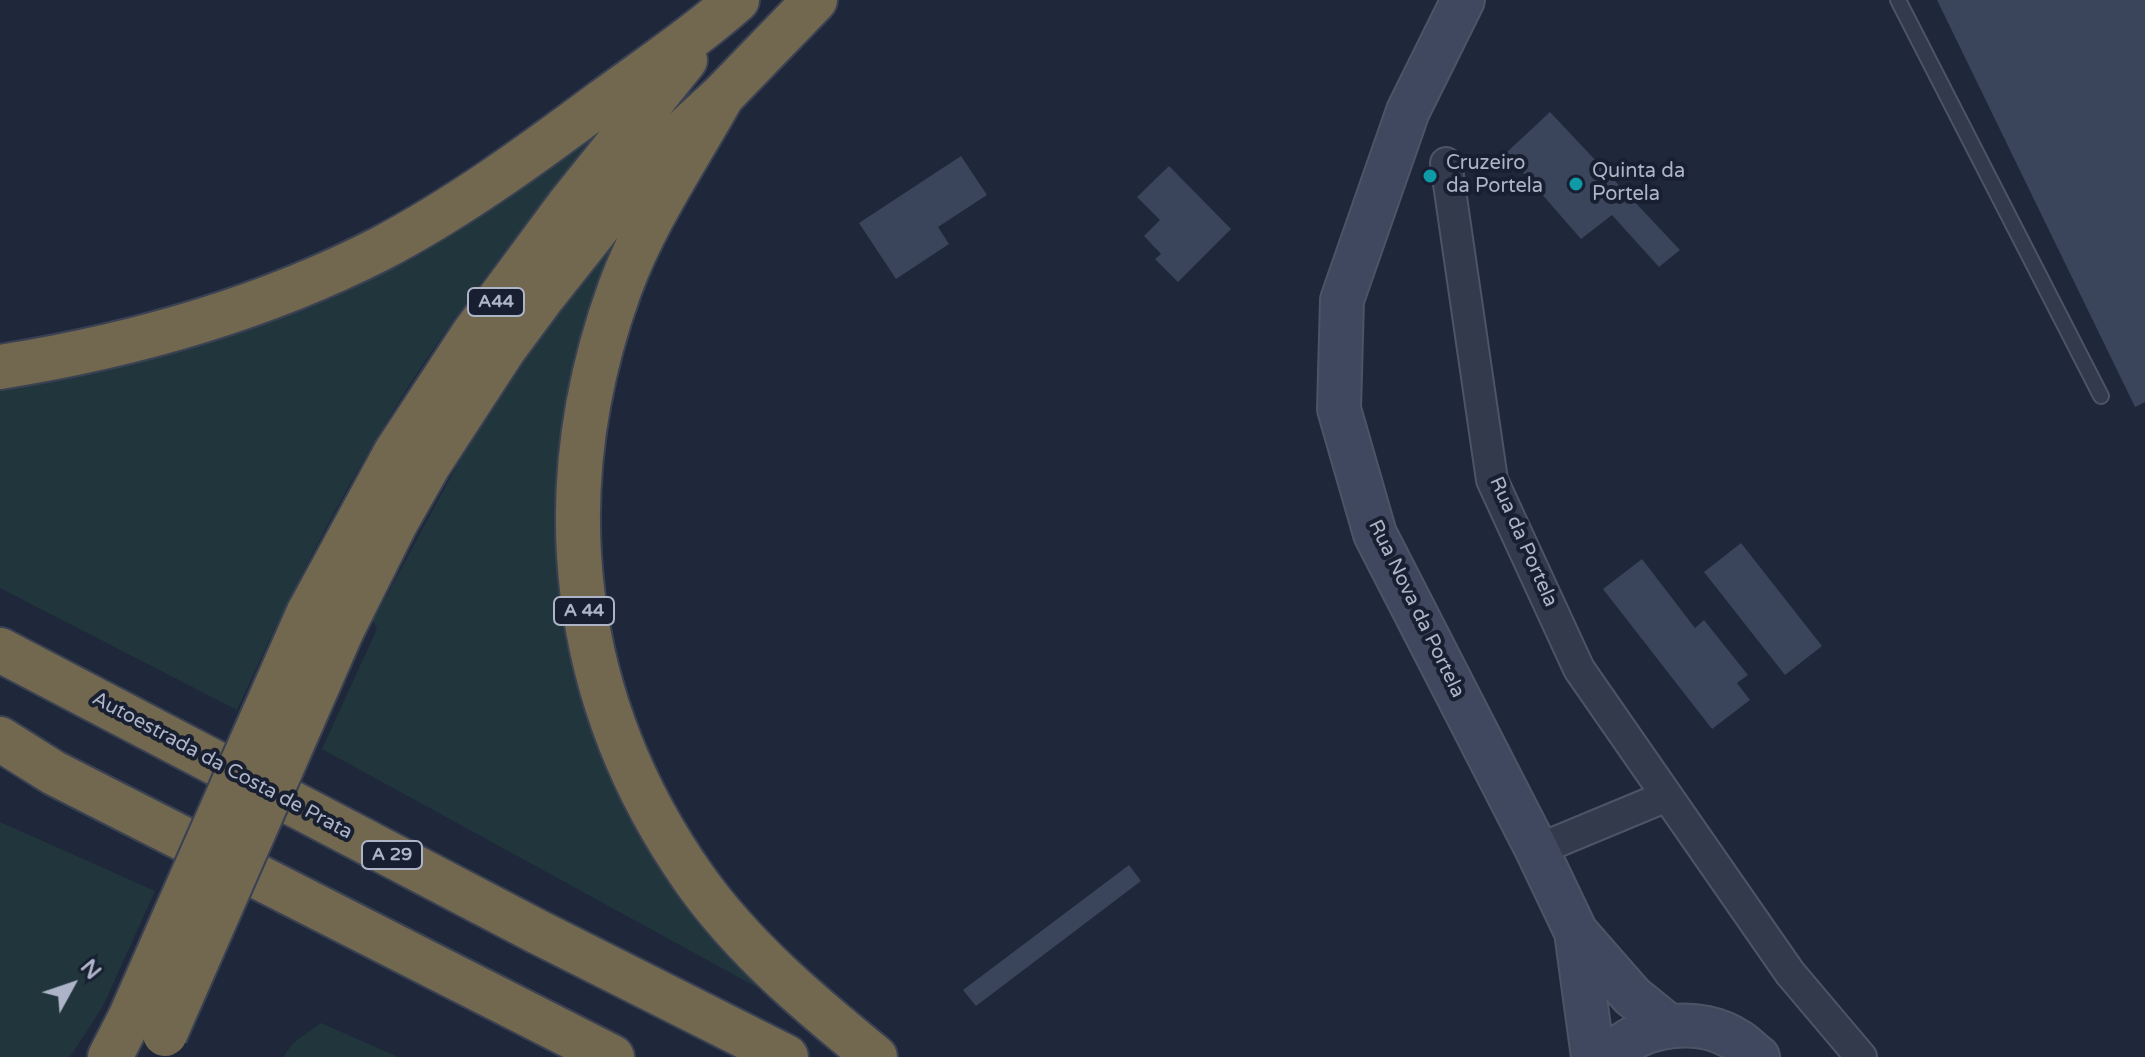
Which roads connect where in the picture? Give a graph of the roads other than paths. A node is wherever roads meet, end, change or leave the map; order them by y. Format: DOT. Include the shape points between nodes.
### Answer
graph roads {
  1 [pos="815,0"];
  2 [pos="1463,0"];
  3 [pos="1898,0"];
  4 [pos="729,7"];
  5 [pos="722,96"];
  6 [pos="1446,163"];
  7 [pos="0,367"];
  8 [pos="2101,396"];
  9 [pos="325,622"];
  10 [pos="0,650"];
  11 [pos="0,739"];
  12 [pos="0,767"];
  13 [pos="54,773"];
  14 [pos="1667,796"];
  15 [pos="1537,850"];
  16 [pos="1576,932"];
  17 [pos="1669,1026"];
  18 [pos="150,1036"];
  19 [pos="110,1057"];
  20 [pos="612,1057"];
  21 [pos="786,1057"];
  22 [pos="875,1057"];
  23 [pos="1593,1057"];
  24 [pos="1609,1057"];
  25 [pos="1758,1057"];
  26 [pos="1861,1057"];
  1 -- 5 [label="highway, A 44"];
  2 -- 15 [label="main road, Rua Nova da Portela" via="1408,111 1342,300 1339,409 1375,534"];
  3 -- 8 [label="lane"];
  4 -- 7 [label="highway" via="531,155 379,249 196,325 76,355"];
  4 -- 9 [label="highway, A44" via="568,206 474,333 396,452"];
  5 -- 9 [label="highway, A 44" via="647,165 593,230 504,349 395,524"];
  5 -- 22 [label="highway, A 44" via="648,224 598,356 578,483 583,605 613,725 639,785 688,869 768,965"];
  6 -- 14 [label="street, Rua da Portela" via="1492,480 1579,669"];
  9 -- 18 [label="highway, A 44, bridge"];
  10 -- 21 [label="highway, Autoestrada da Costa de Prata / A 29"];
  11 -- 13 [label="highway"];
  12 -- 13 [label="highway"];
  13 -- 20 [label="highway"];
  14 -- 15 [label="street"];
  14 -- 26 [label="street, Rua da Portela" via="1790,973"];
  15 -- 16 [label="main road, Rua Nova da Portela"];
  16 -- 17 [label="main road, Rua Nova da Portela" via="1632,996"];
  16 -- 23 [label="main road, Rua Nova da Portela"];
  17 -- 24 [label="main road" via="1640,1034"];
  17 -- 25 [label="main road" via="1703,1027 1736,1039"];
  18 -- 19 [label="highway"];
}
